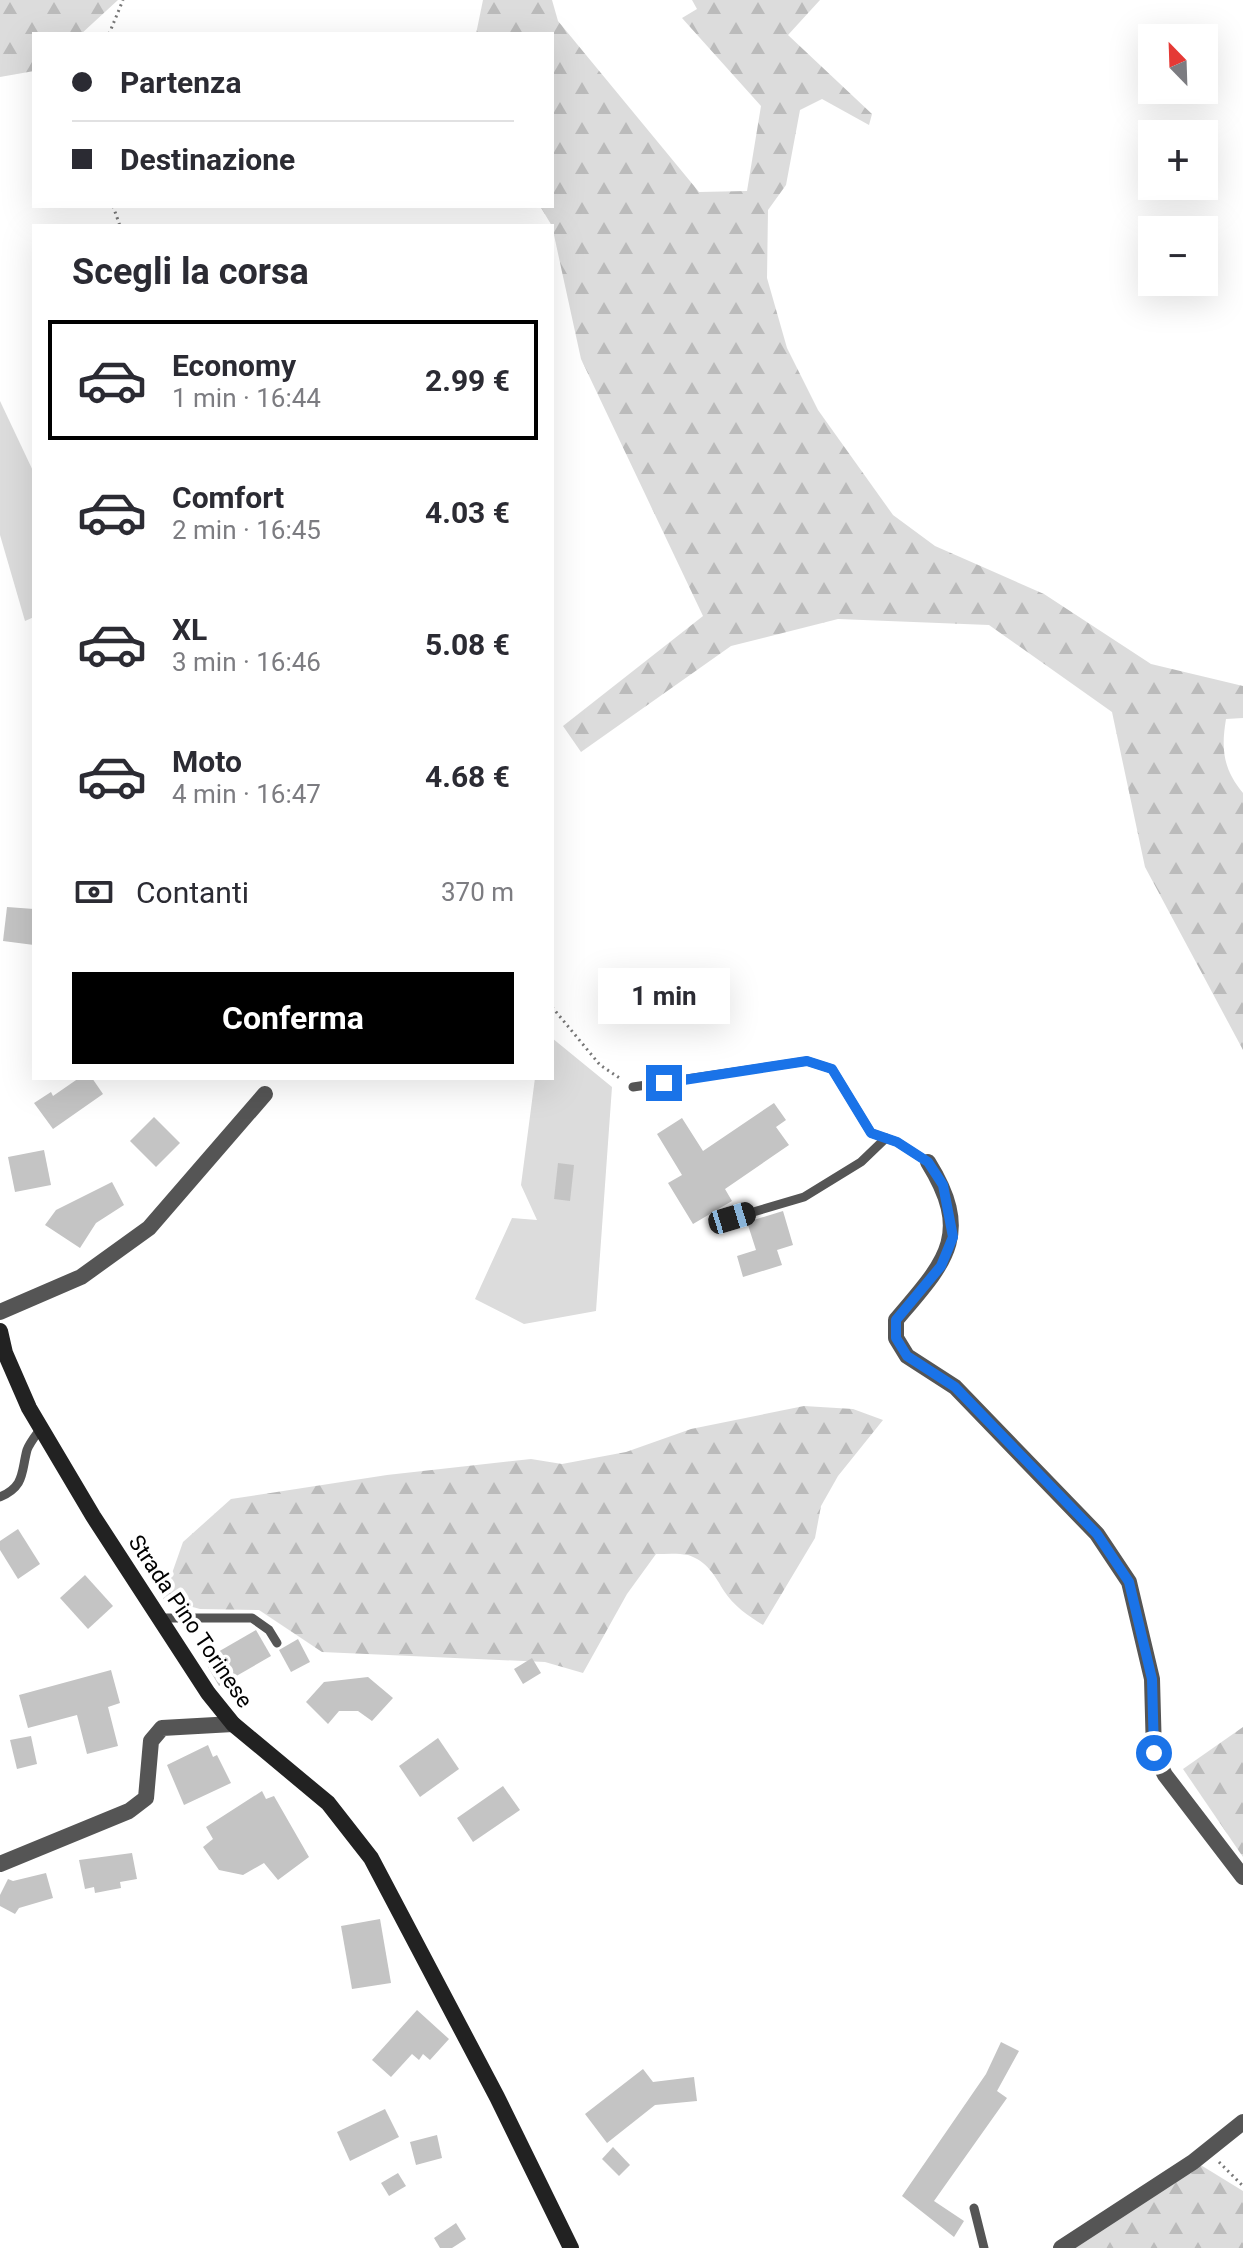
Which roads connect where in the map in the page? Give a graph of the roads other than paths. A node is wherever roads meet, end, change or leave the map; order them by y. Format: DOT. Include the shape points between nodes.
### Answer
graph roads {
  1 [pos="633,1087"];
  2 [pos="265,1094"];
  3 [pos="886,1138"];
  4 [pos="928,1162"];
  5 [pos="716,1223"];
  6 [pos="0,1312"];
  7 [pos="0,1331"];
  8 [pos="41,1428"];
  9 [pos="0,1497"];
  10 [pos="162,1618"];
  11 [pos="277,1643"];
  12 [pos="233,1724"];
  13 [pos="0,1864"];
  14 [pos="1243,1877"];
  15 [pos="1243,2122"];
  16 [pos="974,2208"];
  17 [pos="570,2246"];
  18 [pos="984,2248"];
  19 [pos="1061,2248"];
  1 -- 3 [label="lane" via="807,1061 832,1069 871,1133"];
  2 -- 6 [label="street" via="149,1228 81,1277"];
  3 -- 4 [label="lane"];
  3 -- 5 [label="lane" via="861,1162 804,1197"];
  4 -- 14 [label="street" via="943,1185 953,1237 941,1266 896,1320 896,1338 907,1356 955,1387 1097,1534 1129,1582 1152,1679 1154,1753"];
  7 -- 8 [label="street, Strada Pino Torinese"];
  8 -- 9 [label="lane" via="28,1448 25,1475"];
  8 -- 10 [label="street, Strada Pino Torinese"];
  10 -- 11 [label="lane" via="252,1618"];
  10 -- 12 [label="street, Strada Pino Torinese"];
  12 -- 13 [label="street" via="162,1728 151,1741 146,1798 129,1811"];
  12 -- 17 [label="street, Strada Pino Torinese" via="328,1803 371,1858"];
  15 -- 19 [label="street"];
  16 -- 18 [label="lane"];
}
